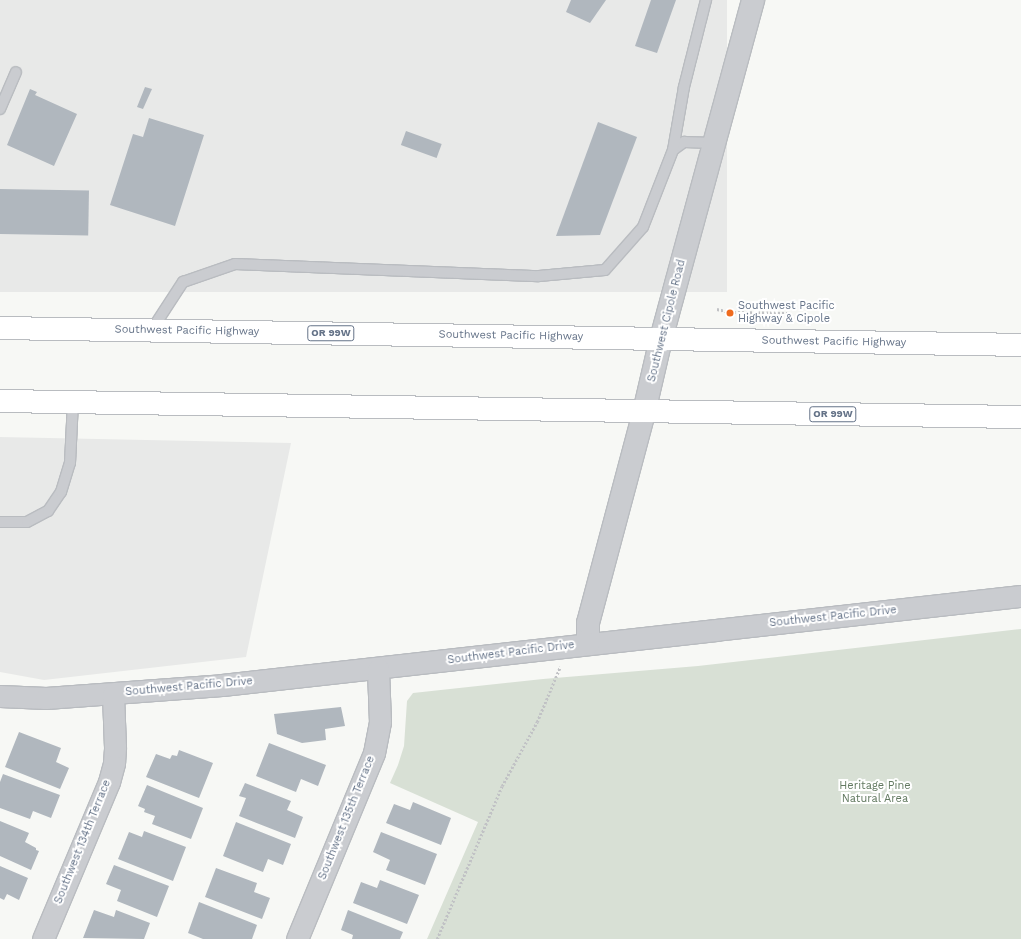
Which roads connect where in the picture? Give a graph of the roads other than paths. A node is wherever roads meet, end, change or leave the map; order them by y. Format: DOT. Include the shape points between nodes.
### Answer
graph roads {
  1 [pos="706,0"];
  2 [pos="753,0"];
  3 [pos="16,72"];
  4 [pos="0,109"];
  5 [pos="714,143"];
  6 [pos="673,150"];
  7 [pos="0,328"];
  8 [pos="151,331"];
  9 [pos="661,339"];
  10 [pos="1021,345"];
  11 [pos="0,401"];
  12 [pos="73,402"];
  13 [pos="644,412"];
  14 [pos="1021,417"];
  15 [pos="0,522"];
  16 [pos="1021,596"];
  17 [pos="588,643"];
  18 [pos="378,669"];
  19 [pos="113,694"];
  20 [pos="0,696"];
  21 [pos="43,939"];
  22 [pos="297,939"];
  1 -- 6 [label="lane" via="684,87"];
  2 -- 5 [label="street, Southwest Cipole Road"];
  3 -- 4 [label="lane"];
  5 -- 6 [label="lane" via="684,142"];
  5 -- 9 [label="street, Southwest Cipole Road"];
  6 -- 8 [label="lane" via="643,227 605,270 539,276 235,264 183,282"];
  7 -- 8 [label="highway, Southwest Pacific Highway / OR 99W"];
  8 -- 9 [label="highway, Southwest Pacific Highway / OR 99W"];
  9 -- 10 [label="highway, Southwest Pacific Highway / OR 99W"];
  9 -- 13 [label="street, Southwest Cipole Road"];
  11 -- 12 [label="highway, OR 99W"];
  12 -- 13 [label="highway, OR 99W"];
  12 -- 15 [label="lane" via="70,463 61,492 48,511 27,522"];
  13 -- 14 [label="highway, OR 99W"];
  13 -- 17 [label="street, Southwest Cipole Road" via="588,623"];
  16 -- 17 [label="street, Southwest Pacific Drive"];
  17 -- 18 [label="street, Southwest Pacific Drive"];
  18 -- 19 [label="street, Southwest Pacific Drive"];
  18 -- 22 [label="street, Southwest 135th Terrace" via="380,722 374,753"];
  19 -- 20 [label="street, Southwest Pacific Drive" via="46,698"];
  19 -- 21 [label="street, Southwest 134th Terrace" via="115,747 109,782"];
}
